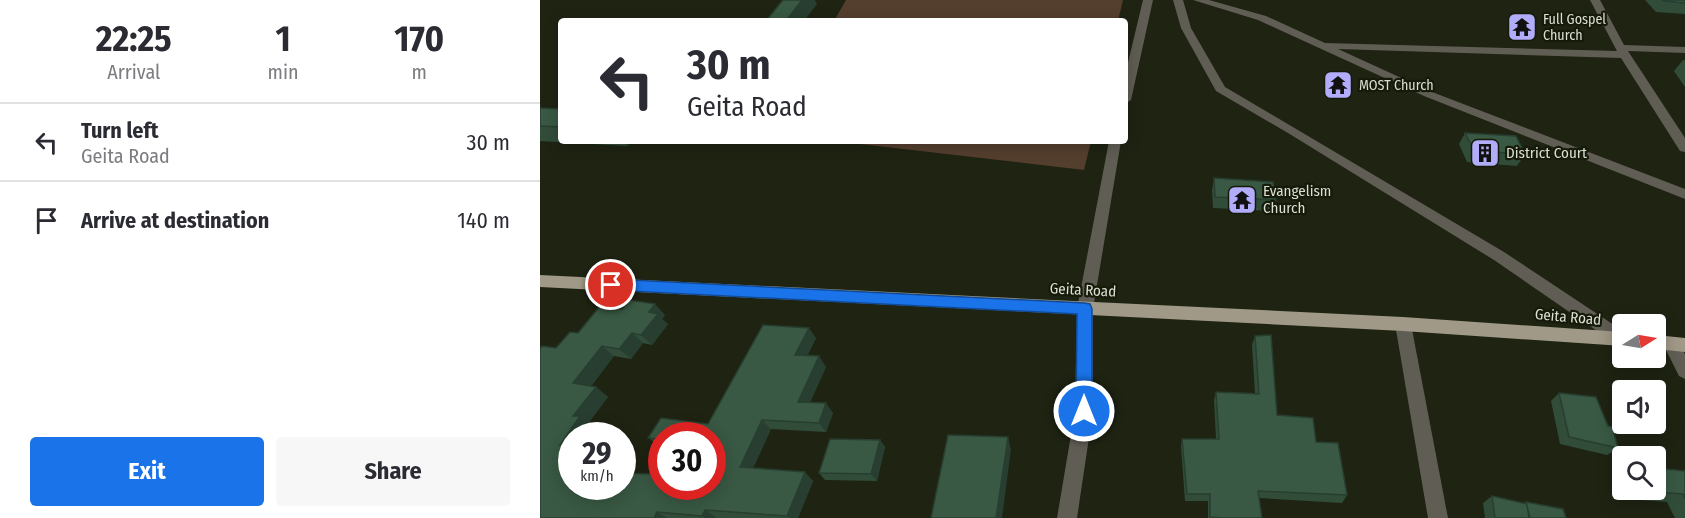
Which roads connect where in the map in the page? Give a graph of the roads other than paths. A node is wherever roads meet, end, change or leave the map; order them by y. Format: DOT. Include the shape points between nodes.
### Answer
graph roads {
  1 [pos="1148,0"];
  2 [pos="1178,0"];
  3 [pos="1198,0"];
  4 [pos="1595,0"];
  5 [pos="1322,45"];
  6 [pos="1685,50"];
  7 [pos="1622,52"];
  8 [pos="1128,87"];
  9 [pos="1114,144"];
  10 [pos="1685,148"];
  11 [pos="1685,194"];
  12 [pos="540,281"];
  13 [pos="1084,309"];
  14 [pos="1403,324"];
  15 [pos="1612,332"];
  16 [pos="1612,338"];
  17 [pos="1670,344"];
  18 [pos="1685,371"];
  19 [pos="1066,518"];
  20 [pos="1438,518"];
  1 -- 8 [label="street"];
  2 -- 15 [label="street" via="1186,28 1220,89 1499,256"];
  3 -- 5 [label="street" via="1262,18"];
  4 -- 7 [label="street"];
  5 -- 7 [label="street"];
  5 -- 11 [label="street" via="1428,94"];
  6 -- 7 [label="street"];
  7 -- 10 [label="street"];
  9 -- 13 [label="street"];
  12 -- 13 [label="main road, Geita Road"];
  13 -- 14 [label="main road, Geita Road"];
  13 -- 19 [label="street" via="1084,411"];
  14 -- 16 [label="main road, Geita Road"];
  14 -- 20 [label="street"];
  17 -- 18 [label="street"];
}
